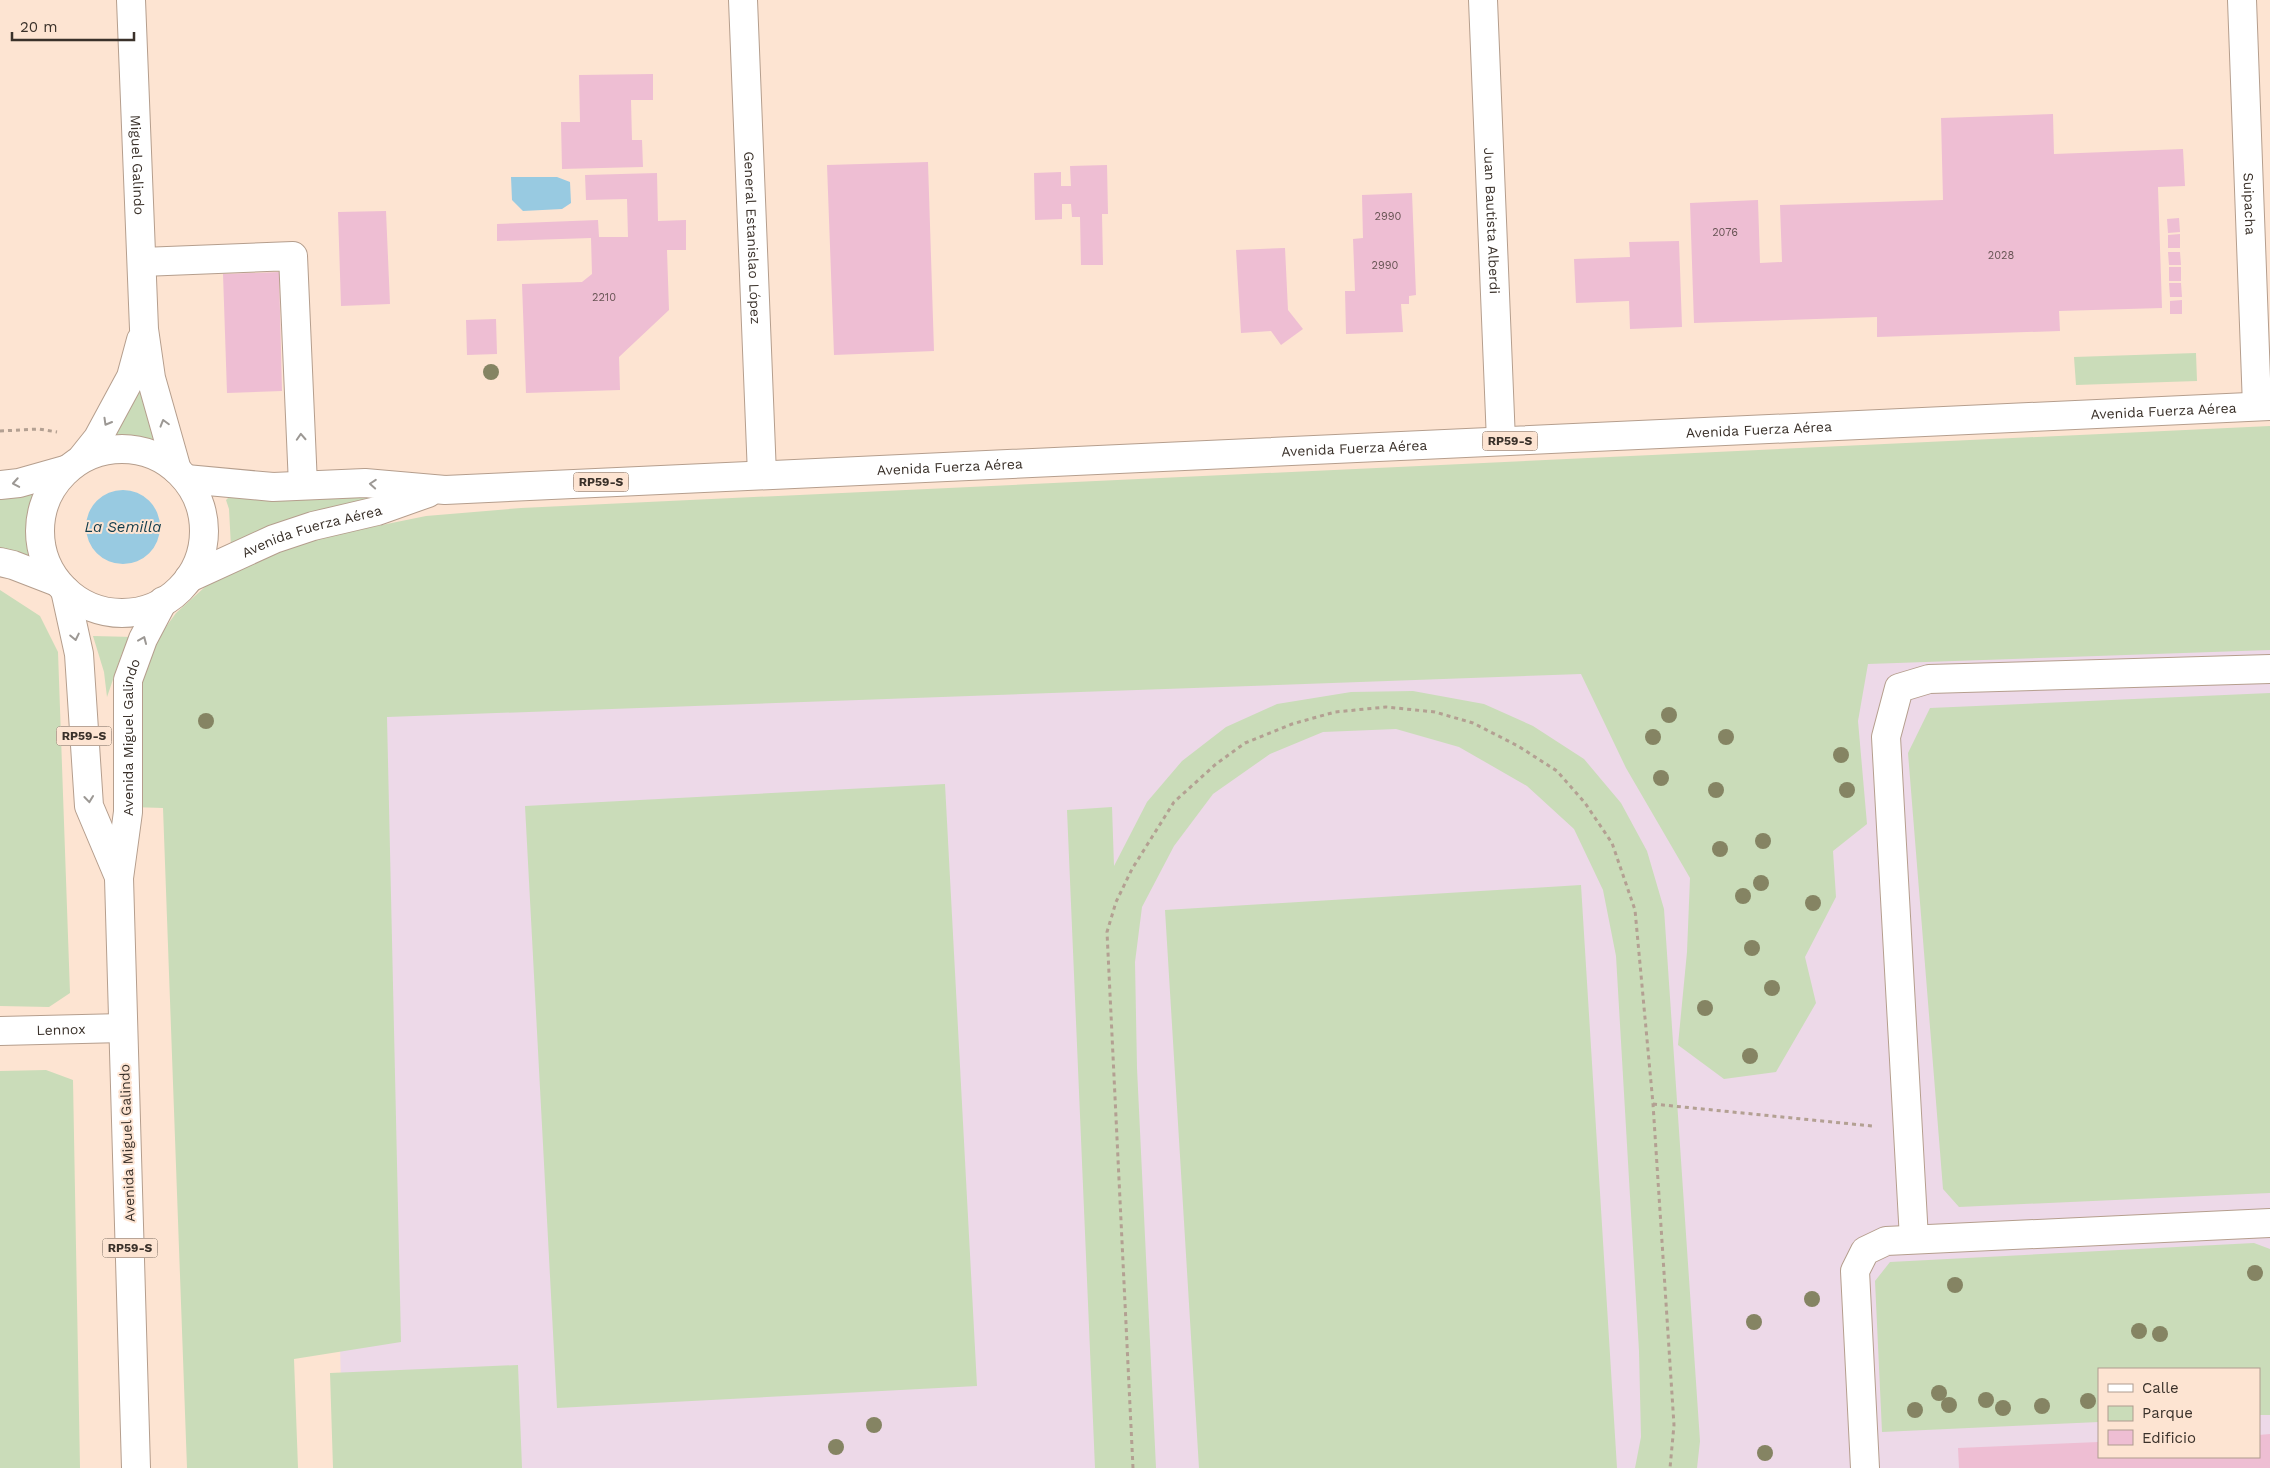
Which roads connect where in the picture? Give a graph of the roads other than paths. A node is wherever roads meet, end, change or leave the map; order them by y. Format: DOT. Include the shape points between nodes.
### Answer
graph roads {
  1 [pos="131,0"];
  2 [pos="743,0"];
  3 [pos="1484,0"];
  4 [pos="2242,0"];
  5 [pos="142,262"];
  6 [pos="144,329"];
  7 [pos="2264,406"];
  8 [pos="1501,441"];
  9 [pos="74,464"];
  10 [pos="182,475"];
  11 [pos="762,475"];
  12 [pos="0,485"];
  13 [pos="303,486"];
  14 [pos="439,490"];
  15 [pos="0,562"];
  16 [pos="189,578"];
  17 [pos="61,586"];
  18 [pos="164,601"];
  19 [pos="2270,669"];
  20 [pos="119,878"];
  21 [pos="123,1028"];
  22 [pos="0,1031"];
  23 [pos="2270,1222"];
  24 [pos="1914,1239"];
  25 [pos="136,1468"];
  26 [pos="1866,1468"];
  1 -- 5 [label="main road, Miguel Galindo"];
  2 -- 11 [label="main road, General Estanislao López"];
  3 -- 8 [label="main road, Juan Bautista Alberdi"];
  4 -- 7 [label="main road, Suipacha"];
  5 -- 6 [label="main road, Miguel Galindo"];
  13 -- 5 [label="main road, one-way" via="293,256"];
  6 -- 9 [label="main road, Miguel Galindo, one-way" via="131,377 106,425"];
  10 -- 6 [label="main road, Miguel Galindo, one-way" via="151,378"];
  7 -- 8 [label="main road, Avenida Fuerza Aérea / RP59-S"];
  8 -- 11 [label="main road, Avenida Fuerza Aérea / RP59-S"];
  9 -- 10 [label="main road, Avenida Fuerza Aérea / RP59-S" via="106,450 132,449 156,456"];
  9 -- 12 [label="main road, Avenida Fuerza Aérea, one-way" via="19,483"];
  9 -- 17 [label="main road, Avenida Fuerza Aérea / RP59-S" via="50,490 41,513 39,537 45,560"];
  10 -- 13 [label="main road, Avenida Fuerza Aérea / RP59-S" via="239,486"];
  10 -- 16 [label="main road, Avenida Fuerza Aérea" via="199,502 204,528 200,554"];
  11 -- 14 [label="main road, Avenida Fuerza Aérea / RP59-S"];
  14 -- 13 [label="main road, Avenida Fuerza Aérea / RP59-S, one-way" via="365,483"];
  14 -- 16 [label="main road, Avenida Fuerza Aérea / RP59-S" via="274,539"];
  15 -- 17 [label="main road, Avenida Fuerza Aérea" via="13,564"];
  16 -- 18 [label="main road, Avenida Fuerza Aérea / RP59-S"];
  17 -- 18 [label="main road, Avenida Fuerza Aérea" via="87,605 112,612 139,611"];
  17 -- 20 [label="main road, Avenida Miguel Galindo / RP59-S, one-way" via="79,654 89,806"];
  20 -- 18 [label="main road, Avenida Miguel Galindo / RP59-S, one-way" via="128,812 128,680 143,639"];
  19 -- 24 [label="main road" via="1929,679 1898,688 1886,737"];
  20 -- 21 [label="main road, Avenida Miguel Galindo / RP59-S"];
  21 -- 22 [label="main road, Lennox"];
  21 -- 25 [label="main road, Avenida Miguel Galindo / RP59-S"];
  23 -- 24 [label="main road"];
  24 -- 26 [label="main road" via="1886,1241 1865,1252 1856,1271"];
}
